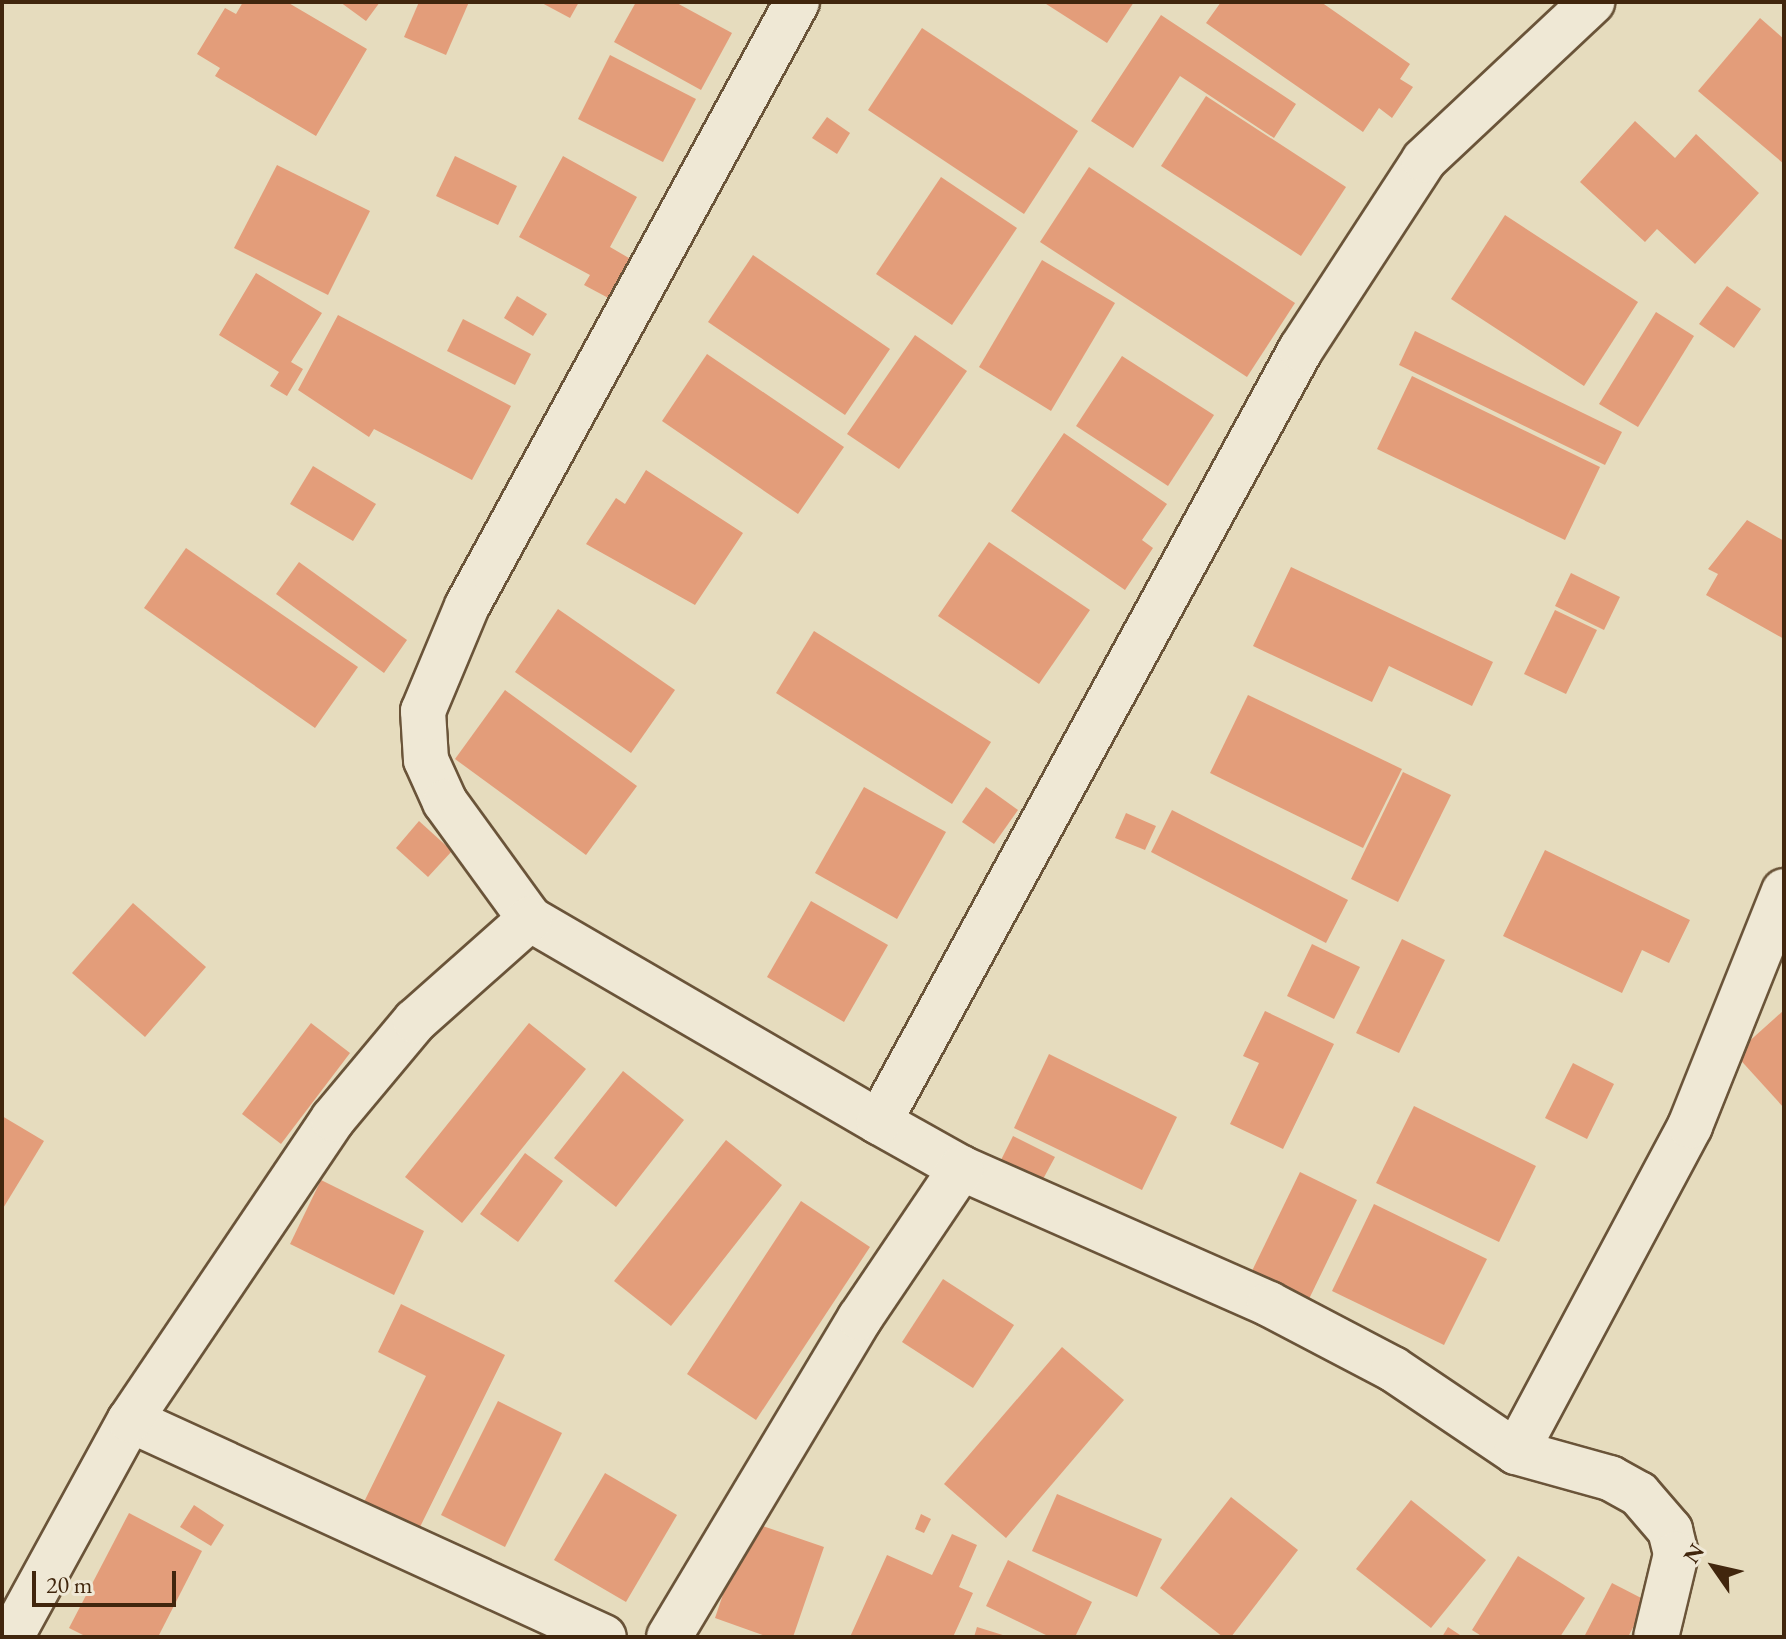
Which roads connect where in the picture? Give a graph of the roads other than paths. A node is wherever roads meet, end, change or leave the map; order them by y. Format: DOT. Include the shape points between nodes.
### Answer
graph roads {
  1 [pos="797,2"];
  2 [pos="1592,2"];
  3 [pos="1784,891"];
  4 [pos="530,919"];
  5 [pos="879,1122"];
  6 [pos="961,1168"];
  7 [pos="130,1420"];
  8 [pos="1516,1452"];
  9 [pos="11,1637"];
  10 [pos="604,1637"];
  11 [pos="669,1637"];
  12 [pos="1656,1637"];
  1 -- 4 [label="street" via="467,606 423,711 426,760 445,802"];
  2 -- 5 [label="street" via="1424,160 1301,349"];
  3 -- 8 [label="street" via="1690,1126"];
  4 -- 5 [label="street"];
  4 -- 7 [label="street" via="415,1021 333,1119"];
  5 -- 6 [label="street"];
  6 -- 8 [label="street" via="1269,1304 1393,1369"];
  6 -- 11 [label="street" via="860,1318"];
  7 -- 9 [label="street"];
  7 -- 10 [label="street"];
  8 -- 12 [label="street" via="1610,1478 1639,1494 1670,1530 1676,1554"];
}
